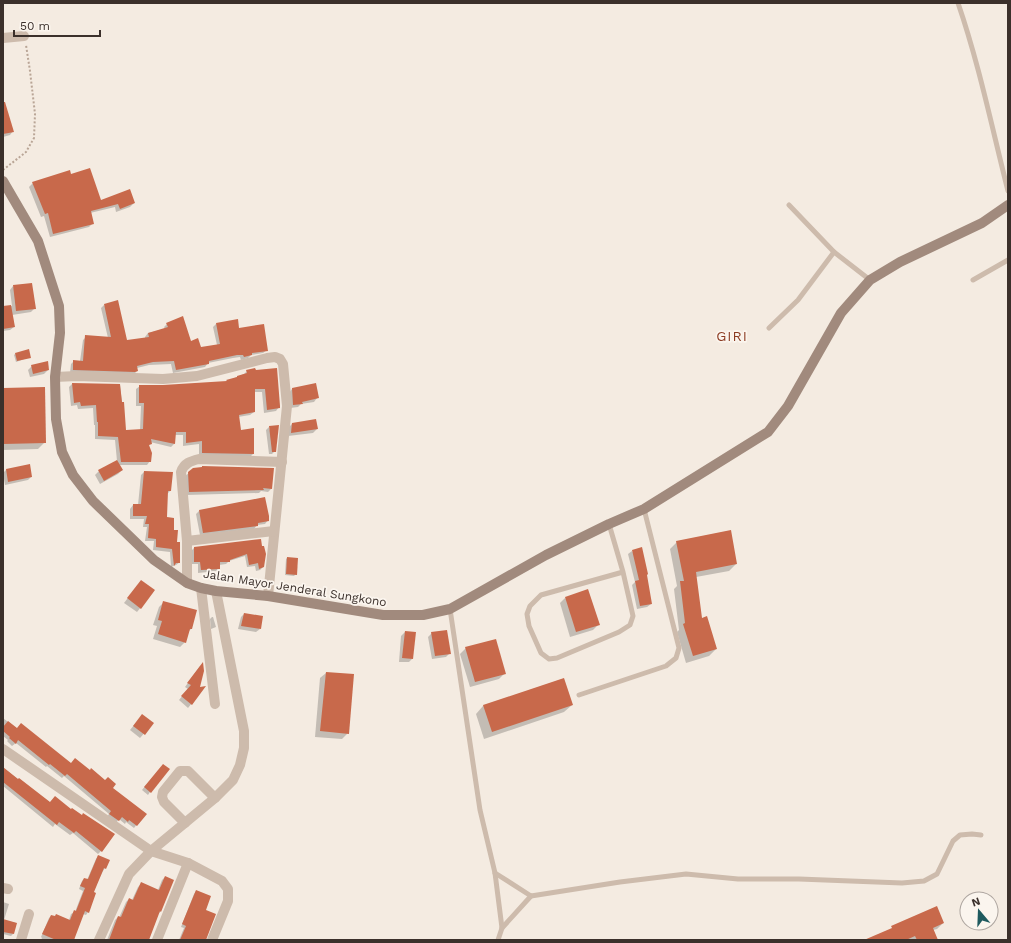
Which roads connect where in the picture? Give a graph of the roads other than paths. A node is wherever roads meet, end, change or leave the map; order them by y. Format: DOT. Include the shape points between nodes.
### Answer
graph roads {
  1 [pos="958,3"];
  2 [pos="24,36"];
  3 [pos="3,38"];
  4 [pos="3,180"];
  5 [pos="1008,191"];
  6 [pos="789,205"];
  7 [pos="1008,205"];
  8 [pos="834,252"];
  9 [pos="1008,260"];
  10 [pos="870,280"];
  11 [pos="972,280"];
  12 [pos="769,328"];
  13 [pos="55,377"];
  14 [pos="282,462"];
  15 [pos="644,509"];
  16 [pos="609,524"];
  17 [pos="274,531"];
  18 [pos="187,541"];
  19 [pos="623,572"];
  20 [pos="188,583"];
  21 [pos="201,588"];
  22 [pos="216,591"];
  23 [pos="268,596"];
  24 [pos="450,609"];
  25 [pos="579,695"];
  26 [pos="215,704"];
  27 [pos="3,749"];
  28 [pos="215,798"];
  29 [pos="185,823"];
  30 [pos="981,835"];
  31 [pos="152,851"];
  32 [pos="188,863"];
  33 [pos="495,873"];
  34 [pos="531,896"];
  35 [pos="29,914"];
  36 [pos="502,928"];
  37 [pos="21,940"];
  38 [pos="99,940"];
  39 [pos="157,940"];
  40 [pos="212,940"];
  41 [pos="498,940"];
  1 -- 5 [label="lane" via="976,57 980,83"];
  2 -- 3 [label="street"];
  4 -- 13 [label="main road, Jalan Mayor Jenderal Sungkono" via="38,241 59,306 60,333"];
  6 -- 8 [label="lane"];
  7 -- 10 [label="main road, Jalan Mayor Jenderal Sungkono" via="982,223 900,262"];
  8 -- 10 [label="lane"];
  8 -- 12 [label="lane" via="798,300"];
  9 -- 11 [label="lane"];
  10 -- 15 [label="main road, Jalan Mayor Jenderal Sungkono" via="841,313 788,406 768,432"];
  13 -- 14 [label="street" via="163,379 197,376 267,358 280,359 283,364 288,406"];
  13 -- 20 [label="main road, Jalan Mayor Jenderal Sungkono" via="56,419 62,452 73,475 93,501 126,534 154,560"];
  14 -- 17 [label="street"];
  14 -- 18 [label="street" via="199,459 183,466 181,472"];
  15 -- 16 [label="main road, Jalan Mayor Jenderal Sungkono"];
  15 -- 25 [label="lane" via="680,648 676,658 666,666"];
  16 -- 19 [label="lane"];
  16 -- 24 [label="main road, Jalan Mayor Jenderal Sungkono" via="546,554"];
  17 -- 18 [label="street"];
  17 -- 23 [label="street"];
  18 -- 20 [label="street"];
  19 -- 19 [label="lane" via="634,616 630,625 557,658 550,659 541,653 529,626 527,614 530,606 541,595"];
  20 -- 21 [label="main road, Jalan Mayor Jenderal Sungkono"];
  21 -- 22 [label="main road, Jalan Mayor Jenderal Sungkono"];
  21 -- 26 [label="street"];
  22 -- 23 [label="main road, Jalan Mayor Jenderal Sungkono"];
  22 -- 28 [label="street" via="244,731 244,748 233,780"];
  23 -- 24 [label="main road, Jalan Mayor Jenderal Sungkono" via="383,615 423,615"];
  24 -- 33 [label="lane" via="480,810"];
  27 -- 31 [label="street"];
  28 -- 29 [label="street"];
  28 -- 29 [label="street" via="188,772 180,772 163,792 162,797"];
  29 -- 31 [label="street"];
  30 -- 34 [label="lane" via="960,835 953,841 937,874 924,881 902,883 738,879 686,874"];
  31 -- 32 [label="street"];
  31 -- 38 [label="street" via="129,874"];
  32 -- 39 [label="street"];
  32 -- 40 [label="street" via="222,881 228,889 228,901"];
  33 -- 34 [label="lane"];
  33 -- 36 [label="lane"];
  34 -- 36 [label="lane"];
  35 -- 37 [label="street"];
  36 -- 41 [label="lane"];
}
